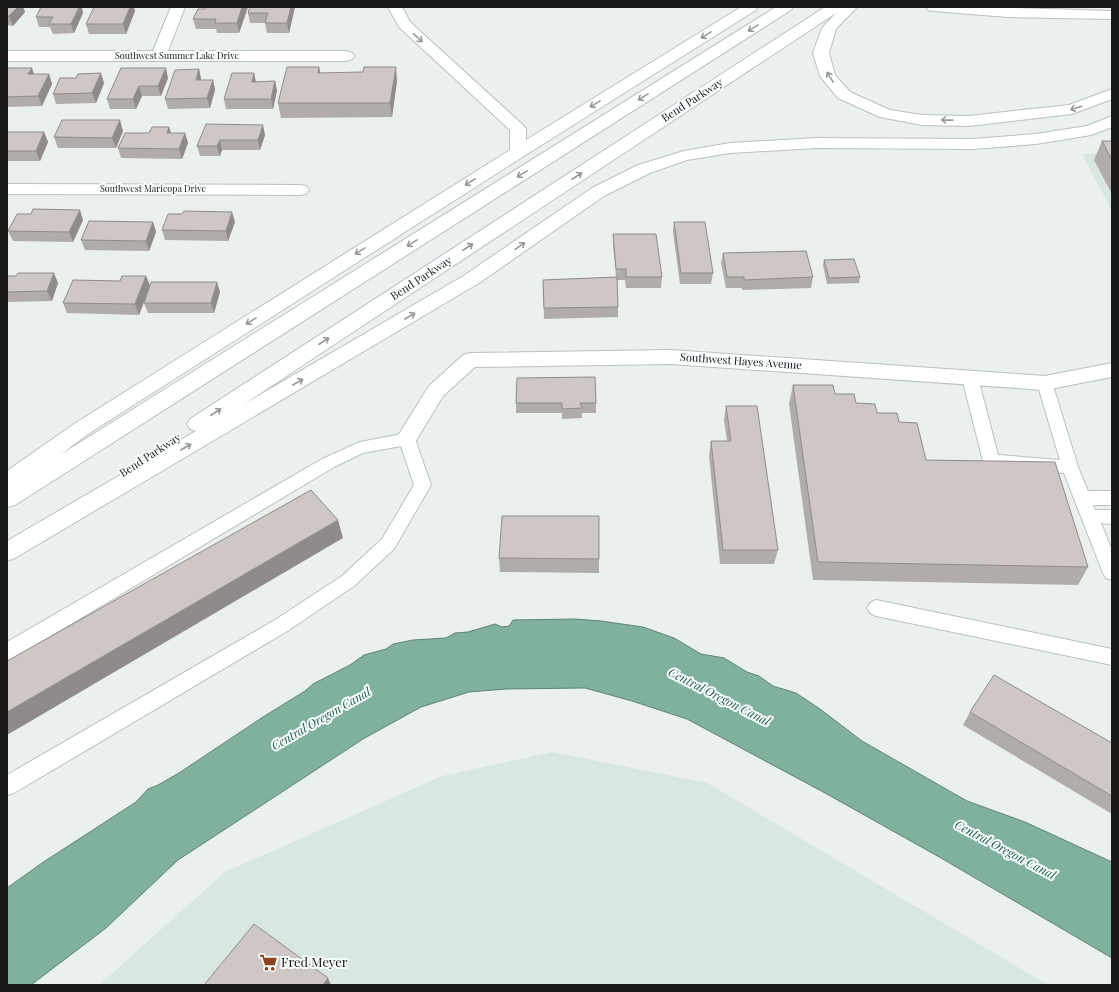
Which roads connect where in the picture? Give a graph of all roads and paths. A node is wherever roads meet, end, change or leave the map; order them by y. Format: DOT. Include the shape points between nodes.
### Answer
graph roads {
  1 [pos="178,7"];
  2 [pos="395,7"];
  3 [pos="751,7"];
  4 [pos="786,7"];
  5 [pos="835,7"];
  6 [pos="850,7"];
  7 [pos="933,7"];
  8 [pos="1112,15"];
  9 [pos="7,56"];
  10 [pos="159,56"];
  11 [pos="347,56"];
  12 [pos="1112,94"];
  13 [pos="1112,120"];
  14 [pos="518,152"];
  15 [pos="7,189"];
  16 [pos="300,190"];
  17 [pos="1112,370"];
  18 [pos="970,378"];
  19 [pos="1045,383"];
  20 [pos="407,439"];
  21 [pos="1070,467"];
  22 [pos="7,482"];
  23 [pos="1082,498"];
  24 [pos="1112,498"];
  25 [pos="7,499"];
  26 [pos="1089,516"];
  27 [pos="1112,517"];
  28 [pos="7,548"];
  29 [pos="7,552"];
  30 [pos="1110,564"];
  31 [pos="876,608"];
  32 [pos="7,652"];
  33 [pos="1112,657"];
  34 [pos="7,786"];
  1 -- 10 [label="main road"];
  2 -- 14 [label="main road, one-way" via="404,24 518,129"];
  3 -- 14 [label="main road, one-way"];
  4 -- 25 [label="main road, one-way"];
  28 -- 5 [label="main road, Bend Parkway, one-way"];
  12 -- 6 [label="main road, one-way" via="1072,109 969,121 922,120 886,114 844,95 828,76 821,53 827,34 829,28"];
  7 -- 8 [label="main road" via="1008,13"];
  9 -- 10 [label="main road, Southwest Summer Lake Drive"];
  10 -- 11 [label="main road, Southwest Summer Lake Drive"];
  29 -- 13 [label="main road, one-way" via="472,279 598,192 644,168 684,156 730,148 816,143 973,144 1036,139 1091,130"];
  14 -- 22 [label="main road, one-way" via="81,429"];
  15 -- 16 [label="main road, Southwest Maricopa Drive"];
  17 -- 19 [label="main road, Southwest Hayes Avenue"];
  18 -- 19 [label="main road, Southwest Hayes Avenue"];
  18 -- 20 [label="main road, Southwest Hayes Avenue" via="671,357 470,360 436,391"];
  18 -- 21 [label="lane" via="991,461"];
  19 -- 21 [label="lane"];
  20 -- 32 [label="lane" via="360,448 328,463"];
  20 -- 34 [label="lane" via="424,485 388,544 348,581 282,625"];
  21 -- 23 [label="lane"];
  23 -- 24 [label="lane"];
  23 -- 26 [label="lane"];
  26 -- 27 [label="lane"];
  26 -- 30 [label="lane"];
  31 -- 33 [label="lane"];
}
